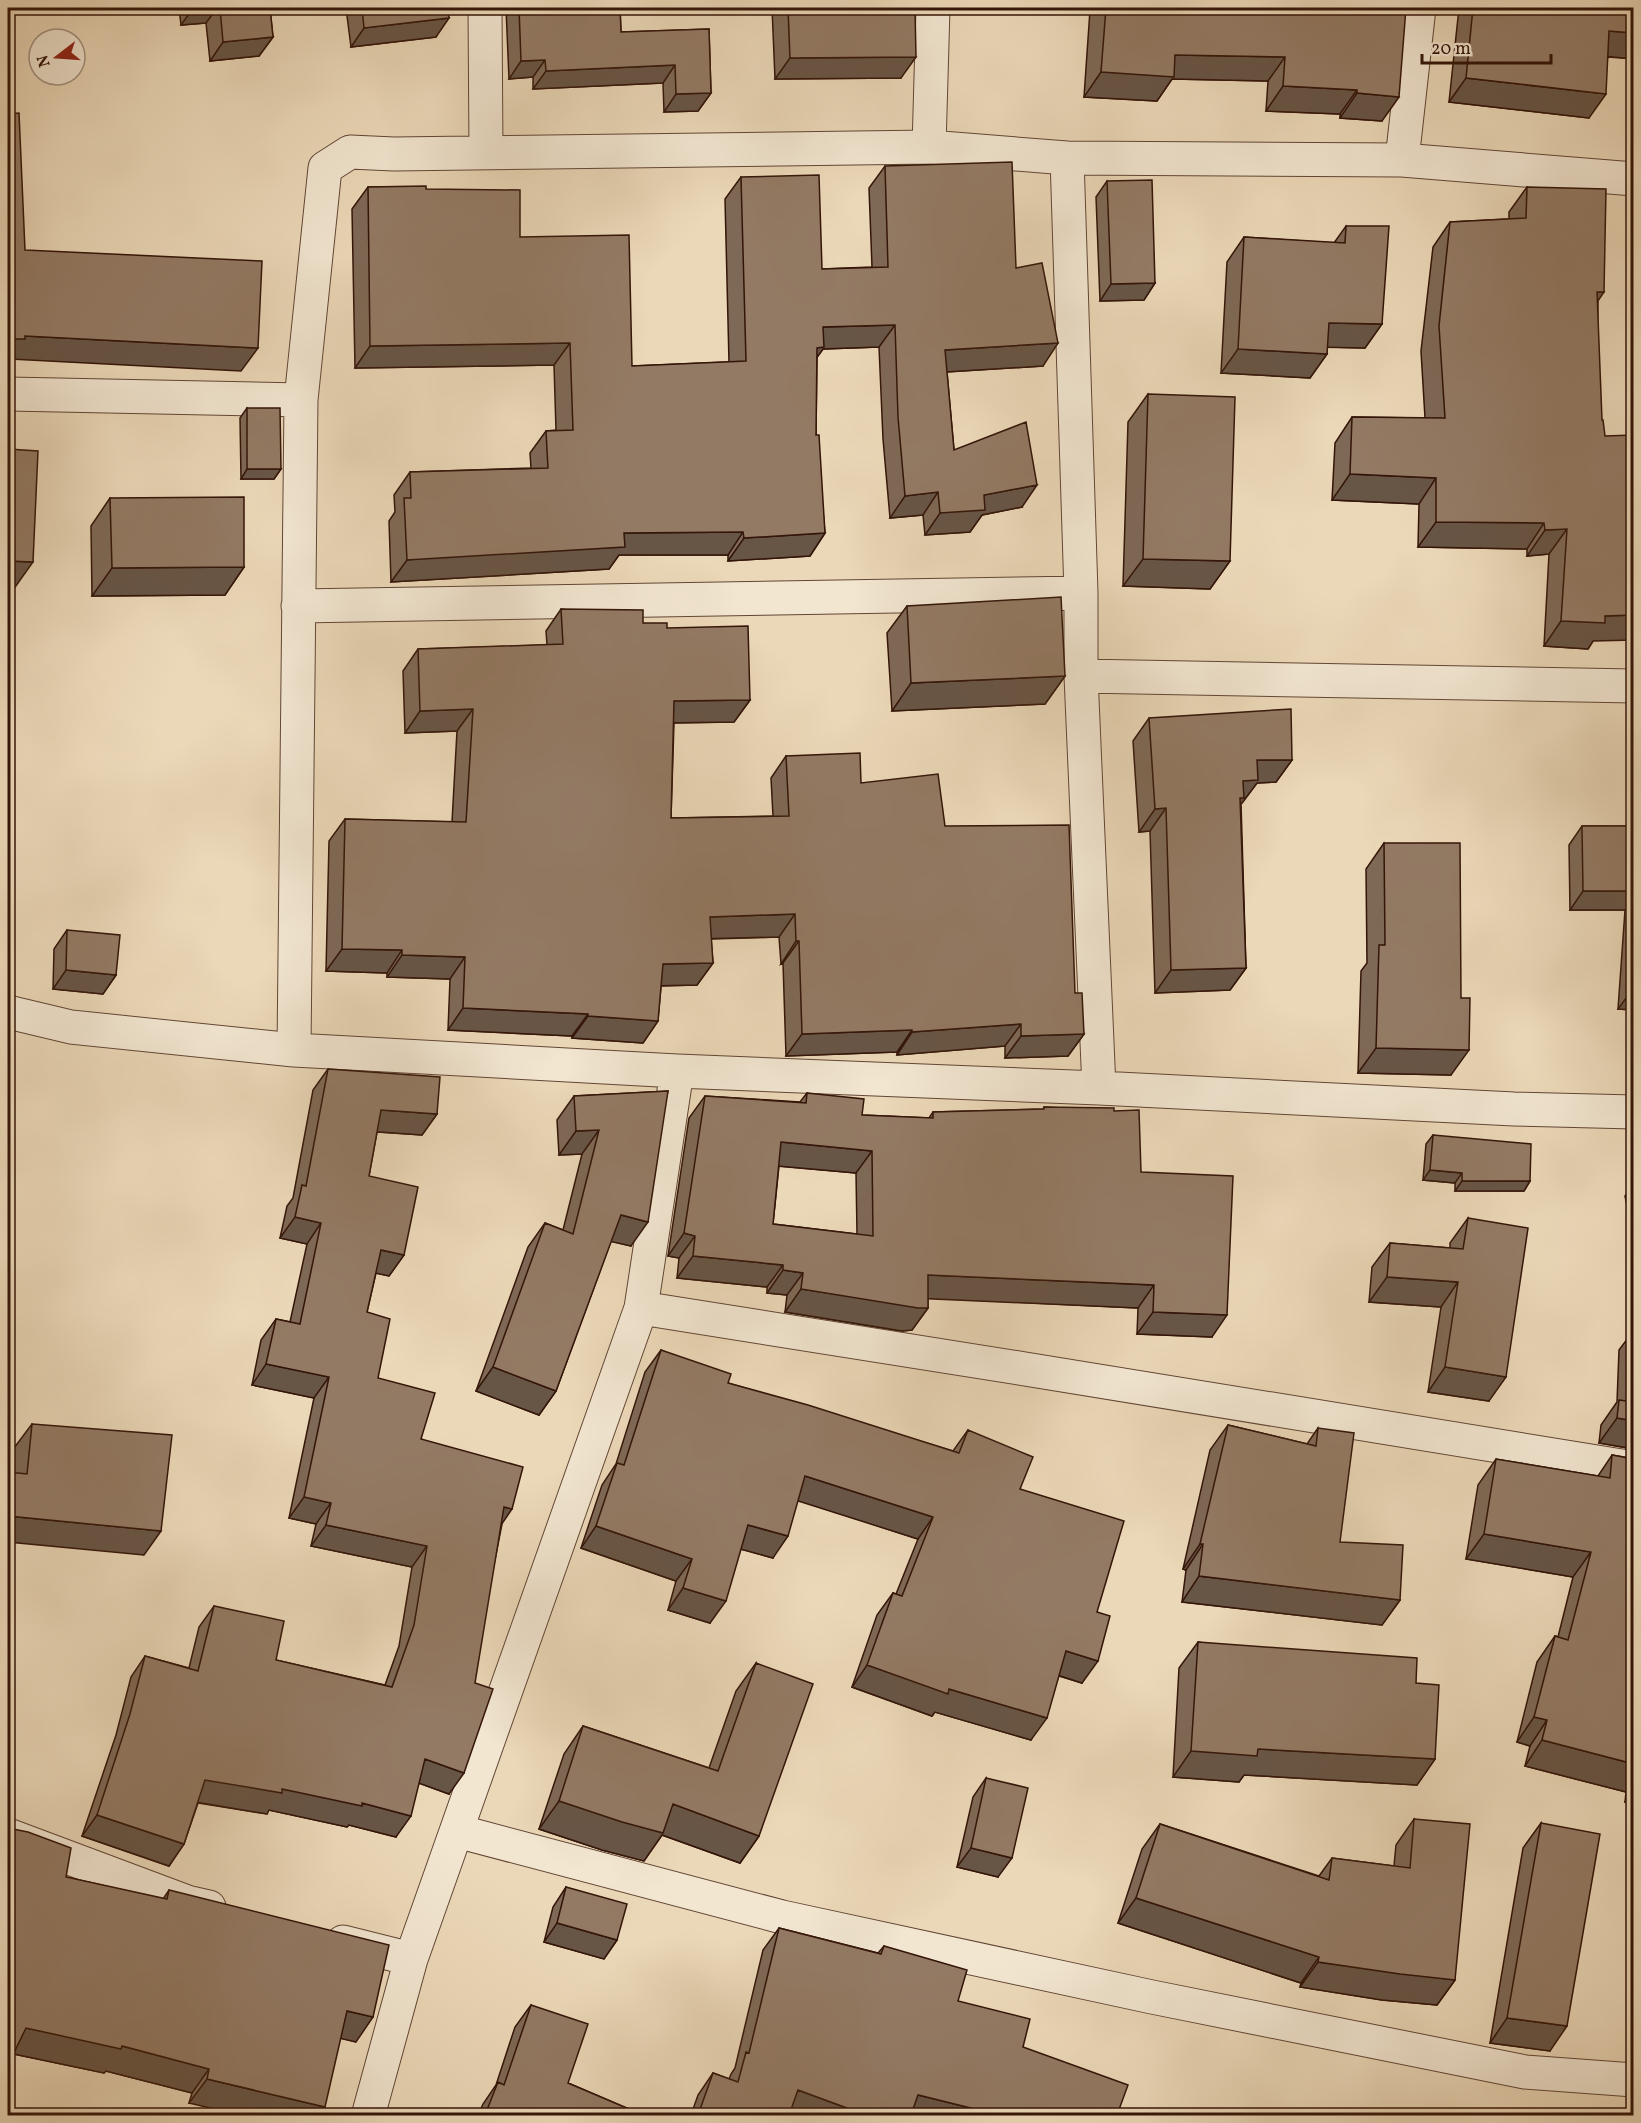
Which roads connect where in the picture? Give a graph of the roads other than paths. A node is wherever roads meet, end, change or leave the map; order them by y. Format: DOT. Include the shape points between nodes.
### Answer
graph roads {
  1 [pos="485,8"];
  2 [pos="933,8"];
  3 [pos="1419,8"];
  4 [pos="929,147"];
  5 [pos="486,152"];
  6 [pos="1067,158"];
  7 [pos="1402,160"];
  8 [pos="1634,179"];
  9 [pos="8,394"];
  10 [pos="301,400"];
  11 [pos="1081,593"];
  12 [pos="298,606"];
  13 [pos="1081,675"];
  14 [pos="1634,686"];
  15 [pos="8,1012"];
  16 [pos="294,1050"];
  17 [pos="677,1071"];
  18 [pos="1099,1088"];
  19 [pos="1634,1112"];
  20 [pos="641,1308"];
  21 [pos="1634,1468"];
  22 [pos="457,1831"];
  23 [pos="8,1835"];
  24 [pos="232,1913"];
  25 [pos="310,1933"];
  26 [pos="411,1959"];
  27 [pos="1634,2080"];
  28 [pos="368,2115"];
  1 -- 5 [label="street"];
  2 -- 4 [label="street"];
  3 -- 7 [label="street"];
  4 -- 5 [label="street"];
  4 -- 6 [label="street"];
  5 -- 10 [label="street" via="350,152 325,168"];
  6 -- 7 [label="street"];
  6 -- 11 [label="street"];
  7 -- 8 [label="street"];
  9 -- 10 [label="street"];
  10 -- 12 [label="street"];
  11 -- 12 [label="street"];
  11 -- 13 [label="street"];
  12 -- 16 [label="street"];
  13 -- 14 [label="street"];
  13 -- 18 [label="street"];
  15 -- 16 [label="street" via="71,1027"];
  16 -- 17 [label="street"];
  17 -- 18 [label="street"];
  17 -- 20 [label="street"];
  18 -- 19 [label="street"];
  20 -- 21 [label="street"];
  20 -- 22 [label="street"];
  22 -- 26 [label="street"];
  22 -- 27 [label="street" via="782,1917 1140,1995 1525,2072"];
  23 -- 24 [label="street" via="187,1902"];
  25 -- 26 [label="street"];
  26 -- 28 [label="street"];
}
